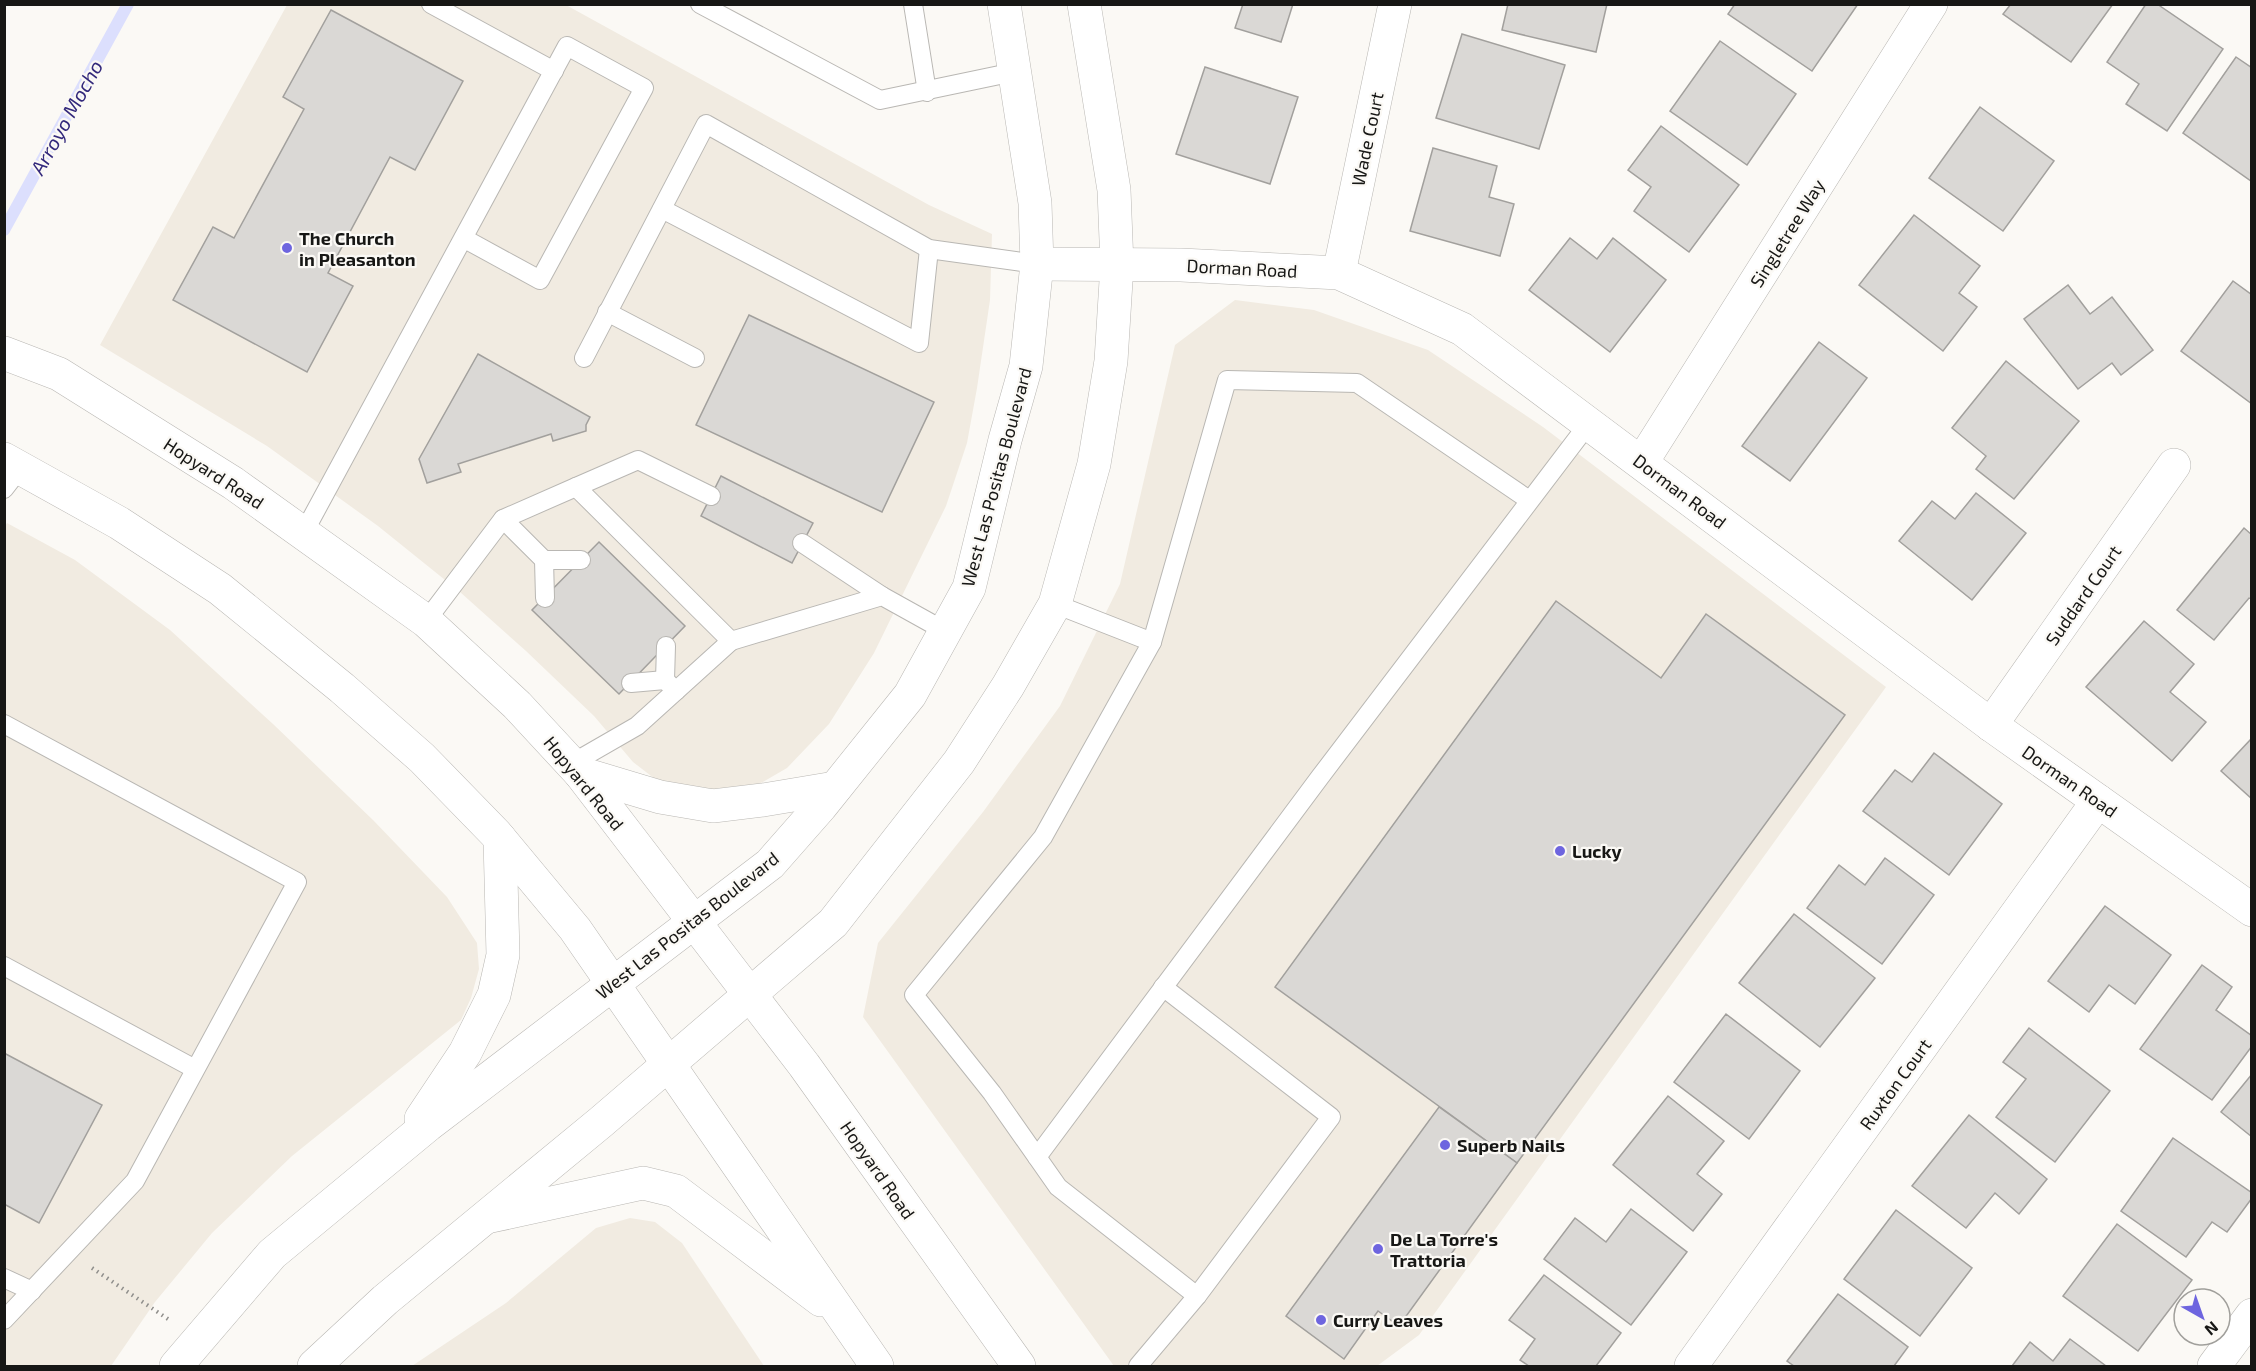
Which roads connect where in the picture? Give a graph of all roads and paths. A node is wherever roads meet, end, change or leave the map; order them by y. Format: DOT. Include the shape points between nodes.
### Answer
graph roads {
  1 [pos="431,4"];
  2 [pos="700,4"];
  3 [pos="913,4"];
  4 [pos="1004,4"];
  5 [pos="1084,4"];
  6 [pos="1395,4"];
  7 [pos="1931,4"];
  8 [pos="554,71"];
  9 [pos="1014,72"];
  10 [pos="927,92"];
  11 [pos="662,209"];
  12 [pos="463,238"];
  13 [pos="929,249"];
  14 [pos="1037,264"];
  15 [pos="1117,265"];
  16 [pos="1339,273"];
  17 [pos="607,312"];
  18 [pos="4,353"];
  19 [pos="695,357"];
  20 [pos="584,358"];
  21 [pos="1589,423"];
  22 [pos="1642,462"];
  23 [pos="2174,465"];
  24 [pos="10,469"];
  25 [pos="576,487"];
  26 [pos="711,496"];
  27 [pos="1529,500"];
  28 [pos="502,519"];
  29 [pos="303,534"];
  30 [pos="802,543"];
  31 [pos="543,560"];
  32 [pos="581,560"];
  33 [pos="882,596"];
  34 [pos="544,598"];
  35 [pos="1055,604"];
  36 [pos="426,621"];
  37 [pos="945,631"];
  38 [pos="731,641"];
  39 [pos="1152,642"];
  40 [pos="666,646"];
  41 [pos="631,683"];
  42 [pos="670,686"];
  43 [pos="4,724"];
  44 [pos="1991,725"];
  45 [pos="576,768"];
  46 [pos="835,788"];
  47 [pos="2098,801"];
  48 [pos="500,839"];
  49 [pos="2252,910"];
  50 [pos="693,922"];
  51 [pos="4,966"];
  52 [pos="614,984"];
  53 [pos="1163,987"];
  54 [pos="750,995"];
  55 [pos="669,1064"];
  56 [pos="195,1069"];
  57 [pos="405,1145"];
  58 [pos="1037,1157"];
  59 [pos="483,1218"];
  60 [pos="67,1254"];
  61 [pos="4,1278"];
  62 [pos="32,1291"];
  63 [pos="1197,1296"];
  64 [pos="2252,1315"];
  65 [pos="842,1316"];
  66 [pos="4,1320"];
  67 [pos="198,1340"];
  68 [pos="176,1366"];
  69 [pos="314,1366"];
  70 [pos="877,1366"];
  71 [pos="1019,1366"];
  72 [pos="1138,1366"];
  73 [pos="1691,1366"];
  74 [pos="2214,1366"];
  1 -- 8 [label="lane"];
  2 -- 10 [label="lane" via="880,100"];
  3 -- 10 [label="lane"];
  4 -- 9 [label="main road, West Las Positas Boulevard"];
  5 -- 15 [label="main road" via="1114,190"];
  6 -- 16 [label="main road, Wade Court"];
  7 -- 22 [label="main road, Singletree Way"];
  8 -- 12 [label="lane"];
  8 -- 12 [label="lane" via="567,46 644,88 540,280"];
  9 -- 10 [label="lane"];
  9 -- 14 [label="main road, West Las Positas Boulevard" via="1035,203"];
  11 -- 13 [label="lane" via="706,124"];
  11 -- 13 [label="lane" via="919,343"];
  11 -- 17 [label="lane"];
  12 -- 29 [label="lane"];
  13 -- 14 [label="lane"];
  14 -- 15 [label="main road, Dorman Road"];
  14 -- 37 [label="main road, West Las Positas Boulevard" via="1026,366 969,588"];
  15 -- 16 [label="main road, Dorman Road"];
  15 -- 35 [label="main road" via="1111,361 1094,464"];
  16 -- 21 [label="main road, Dorman Road" via="1462,329"];
  17 -- 19 [label="lane"];
  17 -- 20 [label="lane"];
  18 -- 29 [label="main road, Hopyard Road" via="59,374 233,483"];
  21 -- 22 [label="main road, Dorman Road"];
  21 -- 27 [label="lane"];
  22 -- 44 [label="main road, Dorman Road"];
  23 -- 44 [label="main road, Suddard Court"];
  24 -- 48 [label="main road" via="119,523 220,589 422,758"];
  25 -- 26 [label="lane" via="638,460"];
  25 -- 28 [label="lane"];
  25 -- 38 [label="lane"];
  27 -- 39 [label="lane" via="1358,383 1227,380"];
  27 -- 53 [label="lane"];
  28 -- 31 [label="lane"];
  28 -- 36 [label="lane"];
  29 -- 36 [label="main road, Hopyard Road"];
  30 -- 33 [label="lane"];
  31 -- 32 [label="lane"];
  31 -- 34 [label="lane"];
  33 -- 37 [label="lane"];
  33 -- 38 [label="lane"];
  35 -- 39 [label="lane"];
  35 -- 54 [label="main road" via="959,762 833,923"];
  36 -- 45 [label="main road, Hopyard Road" via="518,705"];
  37 -- 46 [label="main road, West Las Positas Boulevard" via="910,695"];
  38 -- 42 [label="lane"];
  39 -- 58 [label="lane" via="1043,837 914,995"];
  40 -- 42 [label="lane"];
  41 -- 42 [label="lane"];
  42 -- 45 [label="lane" via="637,726"];
  43 -- 56 [label="lane" via="297,882"];
  44 -- 47 [label="main road, Dorman Road"];
  45 -- 46 [label="main road" via="660,797 713,806"];
  45 -- 50 [label="main road, Hopyard Road"];
  46 -- 50 [label="main road, West Las Positas Boulevard" via="770,864"];
  47 -- 49 [label="main road, Dorman Road"];
  47 -- 73 [label="main road, Ruxton Court"];
  48 -- 52 [label="main road" via="575,929"];
  48 -- 57 [label="main road" via="502,955 494,995 465,1053"];
  50 -- 52 [label="main road, West Las Positas Boulevard"];
  50 -- 54 [label="main road, Hopyard Road"];
  51 -- 56 [label="lane"];
  52 -- 55 [label="main road"];
  52 -- 57 [label="main road, West Las Positas Boulevard"];
  53 -- 58 [label="lane"];
  53 -- 63 [label="lane" via="1331,1117"];
  54 -- 55 [label="main road"];
  54 -- 71 [label="main road, Hopyard Road"];
  55 -- 59 [label="main road"];
  55 -- 65 [label="main road"];
  56 -- 60 [label="lane" via="135,1181"];
  57 -- 67 [label="main road, West Las Positas Boulevard" via="272,1254"];
  58 -- 63 [label="lane" via="1058,1187"];
  59 -- 65 [label="main road" via="643,1183 676,1191"];
  59 -- 69 [label="main road"];
  60 -- 62 [label="lane"];
  60 -- 67 [label="path"];
  61 -- 62 [label="lane"];
  62 -- 66 [label="lane"];
  63 -- 72 [label="lane"];
  64 -- 74 [label="main road"];
  65 -- 70 [label="main road"];
  67 -- 68 [label="main road, West Las Positas Boulevard"];
}
